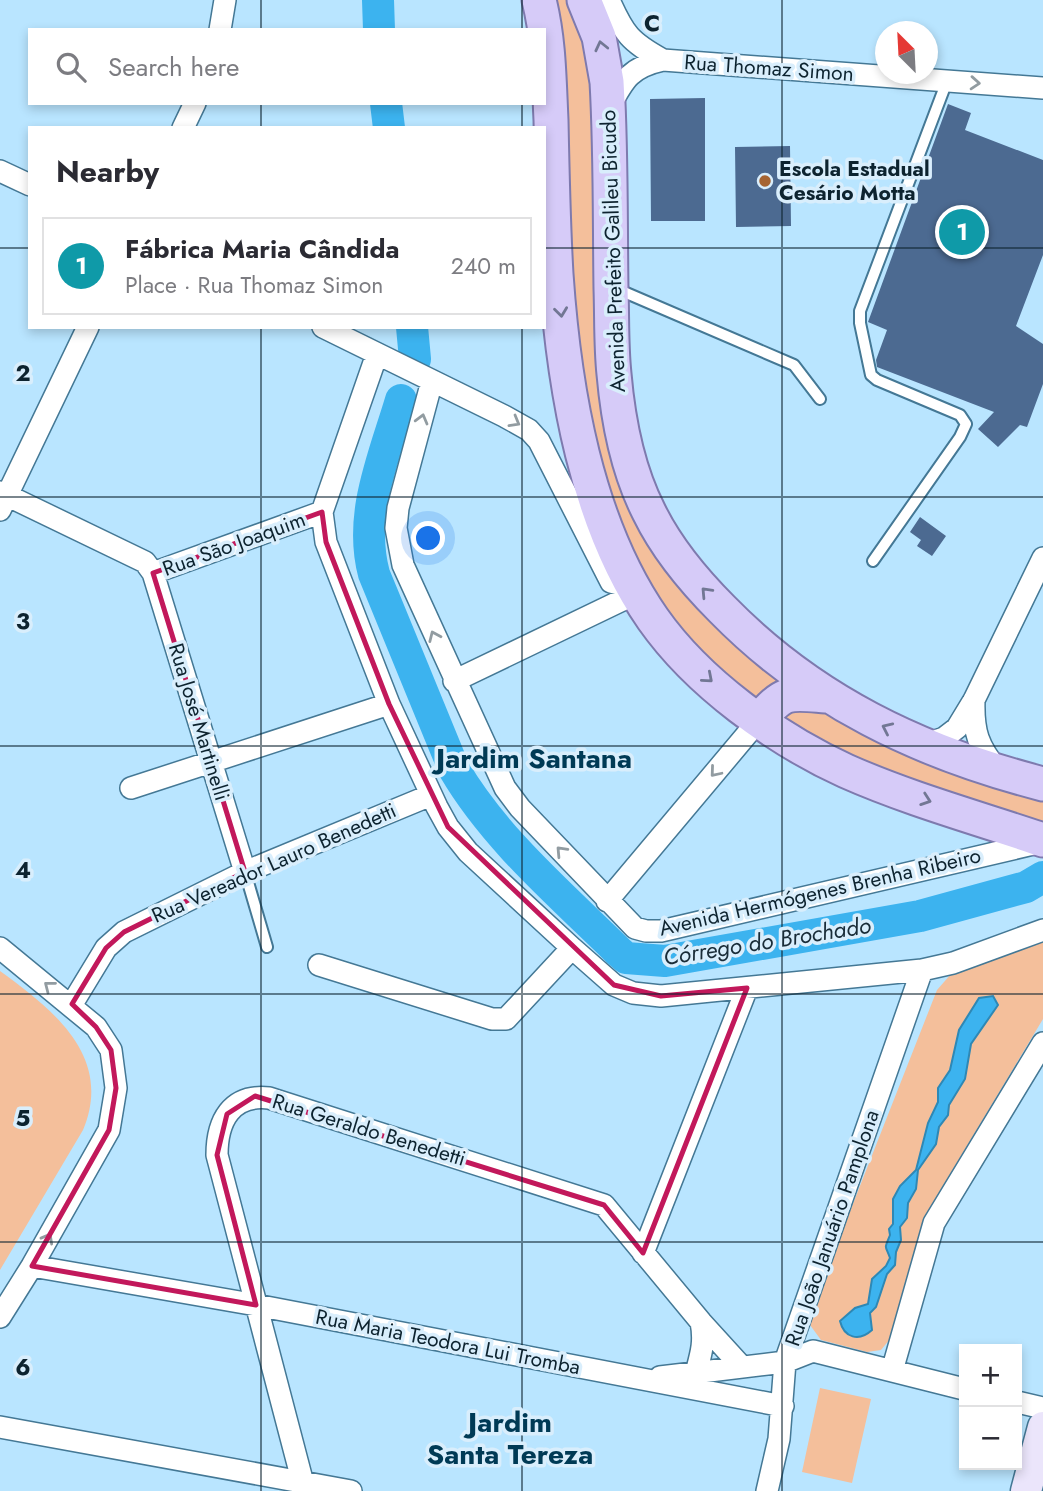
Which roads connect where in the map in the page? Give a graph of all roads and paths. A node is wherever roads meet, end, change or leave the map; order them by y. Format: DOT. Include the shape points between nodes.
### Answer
graph roads {
  1 [pos="225,0"];
  2 [pos="539,0"];
  3 [pos="584,0"];
  4 [pos="609,0"];
  5 [pos="220,28"];
  6 [pos="544,28"];
  7 [pos="546,40"];
  8 [pos="663,60"];
  9 [pos="947,81"];
  10 [pos="1043,88"];
  11 [pos="194,105"];
  12 [pos="609,108"];
  13 [pos="184,126"];
  14 [pos="0,170"];
  15 [pos="28,184"];
  16 [pos="611,287"];
  17 [pos="87,329"];
  18 [pos="327,329"];
  19 [pos="377,354"];
  20 [pos="432,381"];
  21 [pos="820,399"];
  22 [pos="2,499"];
  23 [pos="322,512"];
  24 [pos="1043,558"];
  25 [pos="873,561"];
  26 [pos="153,573"];
  27 [pos="636,591"];
  28 [pos="454,681"];
  29 [pos="826,696"];
  30 [pos="974,700"];
  31 [pos="389,704"];
  32 [pos="758,720"];
  33 [pos="924,746"];
  34 [pos="211,762"];
  35 [pos="1000,773"];
  36 [pos="1043,784"];
  37 [pos="131,788"];
  38 [pos="431,794"];
  39 [pos="1043,841"];
  40 [pos="245,872"];
  41 [pos="607,901"];
  42 [pos="1043,930"];
  43 [pos="267,947"];
  44 [pos="0,948"];
  45 [pos="572,948"];
  46 [pos="319,965"];
  47 [pos="922,971"];
  48 [pos="747,988"];
  49 [pos="72,1004"];
  50 [pos="1043,1043"];
  51 [pos="643,1252"];
  52 [pos="32,1266"];
  53 [pos="256,1305"];
  54 [pos="0,1317"];
  55 [pos="701,1322"];
  56 [pos="785,1362"];
  57 [pos="742,1367"];
  58 [pos="892,1371"];
  59 [pos="696,1373"];
  60 [pos="640,1379"];
  61 [pos="959,1388"];
  62 [pos="708,1393"];
  63 [pos="1022,1403"];
  64 [pos="783,1406"];
  65 [pos="1043,1408"];
  66 [pos="0,1427"];
  67 [pos="1043,1427"];
  68 [pos="304,1487"];
  69 [pos="351,1491"];
  70 [pos="767,1491"];
  71 [pos="1026,1491"];
  1 -- 5 [label="street"];
  2 -- 6 [label="main road, one-way"];
  12 -- 3 [label="main road, Avenida Prefeito Galileu Bicudo, one-way" via="599,37"];
  4 -- 8 [label="street, Rua Thomaz Simon" via="632,41"];
  7 -- 27 [label="main road, one-way" via="556,275 572,403 593,492"];
  8 -- 9 [label="street, Rua Thomaz Simon"];
  8 -- 12 [label="street, Rua Thomaz Simon" via="628,75"];
  9 -- 10 [label="street, Rua Thomaz Simon, one-way"];
  9 -- 25 [label="lane" via="860,311 860,323 871,374 877,380 960,415 966,424"];
  11 -- 13 [label="street"];
  12 -- 16 [label="main road, Avenida Prefeito Galileu Bicudo"];
  14 -- 15 [label="street"];
  16 -- 21 [label="lane" via="794,365"];
  29 -- 16 [label="main road, Avenida Prefeito Galileu Bicudo, one-way" via="767,652 705,592 667,544 648,510 620,413 613,366"];
  17 -- 22 [label="street"];
  18 -- 19 [label="street"];
  19 -- 20 [label="street"];
  19 -- 23 [label="street"];
  20 -- 27 [label="street, one-way" via="529,430 548,457 611,582"];
  28 -- 20 [label="street, Avenida Hermógenes Brenha Ribeiro, one-way" via="403,565 396,528"];
  22 -- 26 [label="street, Rua São Joaquim" via="145,562"];
  23 -- 26 [label="street, Rua São Joaquim"];
  23 -- 31 [label="street" via="326,542"];
  24 -- 30 [label="street"];
  26 -- 34 [label="street, Rua José Martinelli"];
  27 -- 28 [label="street"];
  27 -- 32 [label="main road, one-way" via="690,662"];
  41 -- 28 [label="street, Avenida Hermógenes Brenha Ribeiro, one-way" via="505,788"];
  29 -- 32 [label="main road" via="786,695"];
  33 -- 29 [label="main road, Avenida Prefeito Galileu Bicudo, one-way"];
  30 -- 33 [label="street" via="951,734"];
  30 -- 35 [label="street" via="976,733"];
  31 -- 34 [label="street"];
  31 -- 38 [label="street"];
  32 -- 39 [label="main road, one-way" via="845,770"];
  32 -- 41 [label="street, one-way"];
  33 -- 35 [label="main road, Avenida Prefeito Galileu Bicudo"];
  34 -- 37 [label="street"];
  34 -- 40 [label="street, Rua José Martinelli"];
  35 -- 36 [label="main road, Avenida Prefeito Galileu Bicudo"];
  38 -- 40 [label="street, Rua Vereador Lauro Benedetti"];
  38 -- 45 [label="street" via="468,852"];
  39 -- 41 [label="street, Avenida Hermógenes Brenha Ribeiro" via="661,931 635,928"];
  40 -- 43 [label="lane"];
  40 -- 49 [label="street, Rua Vereador Lauro Benedetti" via="124,932 106,948"];
  42 -- 47 [label="street"];
  49 -- 44 [label="street, one-way"];
  45 -- 46 [label="street" via="506,1019 492,1019"];
  45 -- 48 [label="street" via="614,985 633,993 661,996"];
  47 -- 48 [label="street"];
  47 -- 56 [label="street, Rua João Januário Pamplona"];
  48 -- 51 [label="street"];
  52 -- 49 [label="street, one-way" via="109,1130 116,1088 111,1050"];
  50 -- 58 [label="street" via="934,1223"];
  51 -- 53 [label="street, Rua Geraldo Benedetti" via="604,1205 255,1096 239,1102 227,1114 217,1135 217,1155"];
  51 -- 55 [label="street, Rua Geraldo Benedetti"];
  52 -- 53 [label="street, Rua Maria Teodora Lui Tromba"];
  52 -- 54 [label="street"];
  53 -- 60 [label="street, Rua Maria Teodora Lui Tromba"];
  53 -- 68 [label="street, Rua Geraldo Benedetti"];
  55 -- 57 [label="street, Rua Geraldo Benedetti"];
  55 -- 59 [label="street" via="703,1353"];
  56 -- 57 [label="street, Rua Maria Teodora Lui Tromba"];
  56 -- 58 [label="street, Rua Maria Teodora Lui Tromba" via="813,1351"];
  56 -- 64 [label="street, Rua João Januário Pamplona"];
  57 -- 59 [label="street, Rua Maria Teodora Lui Tromba"];
  58 -- 61 [label="street, Rua Maria Teodora Lui Tromba"];
  59 -- 60 [label="street, Rua Maria Teodora Lui Tromba"];
  59 -- 62 [label="street"];
  60 -- 62 [label="street, Rua Maria Teodora Lui Tromba"];
  62 -- 64 [label="street, Rua Maria Teodora Lui Tromba"];
  63 -- 65 [label="street"];
  64 -- 70 [label="street, Rua João Januário Pamplona"];
  66 -- 68 [label="street"];
  67 -- 71 [label="main road"];
  68 -- 69 [label="street"];
}
